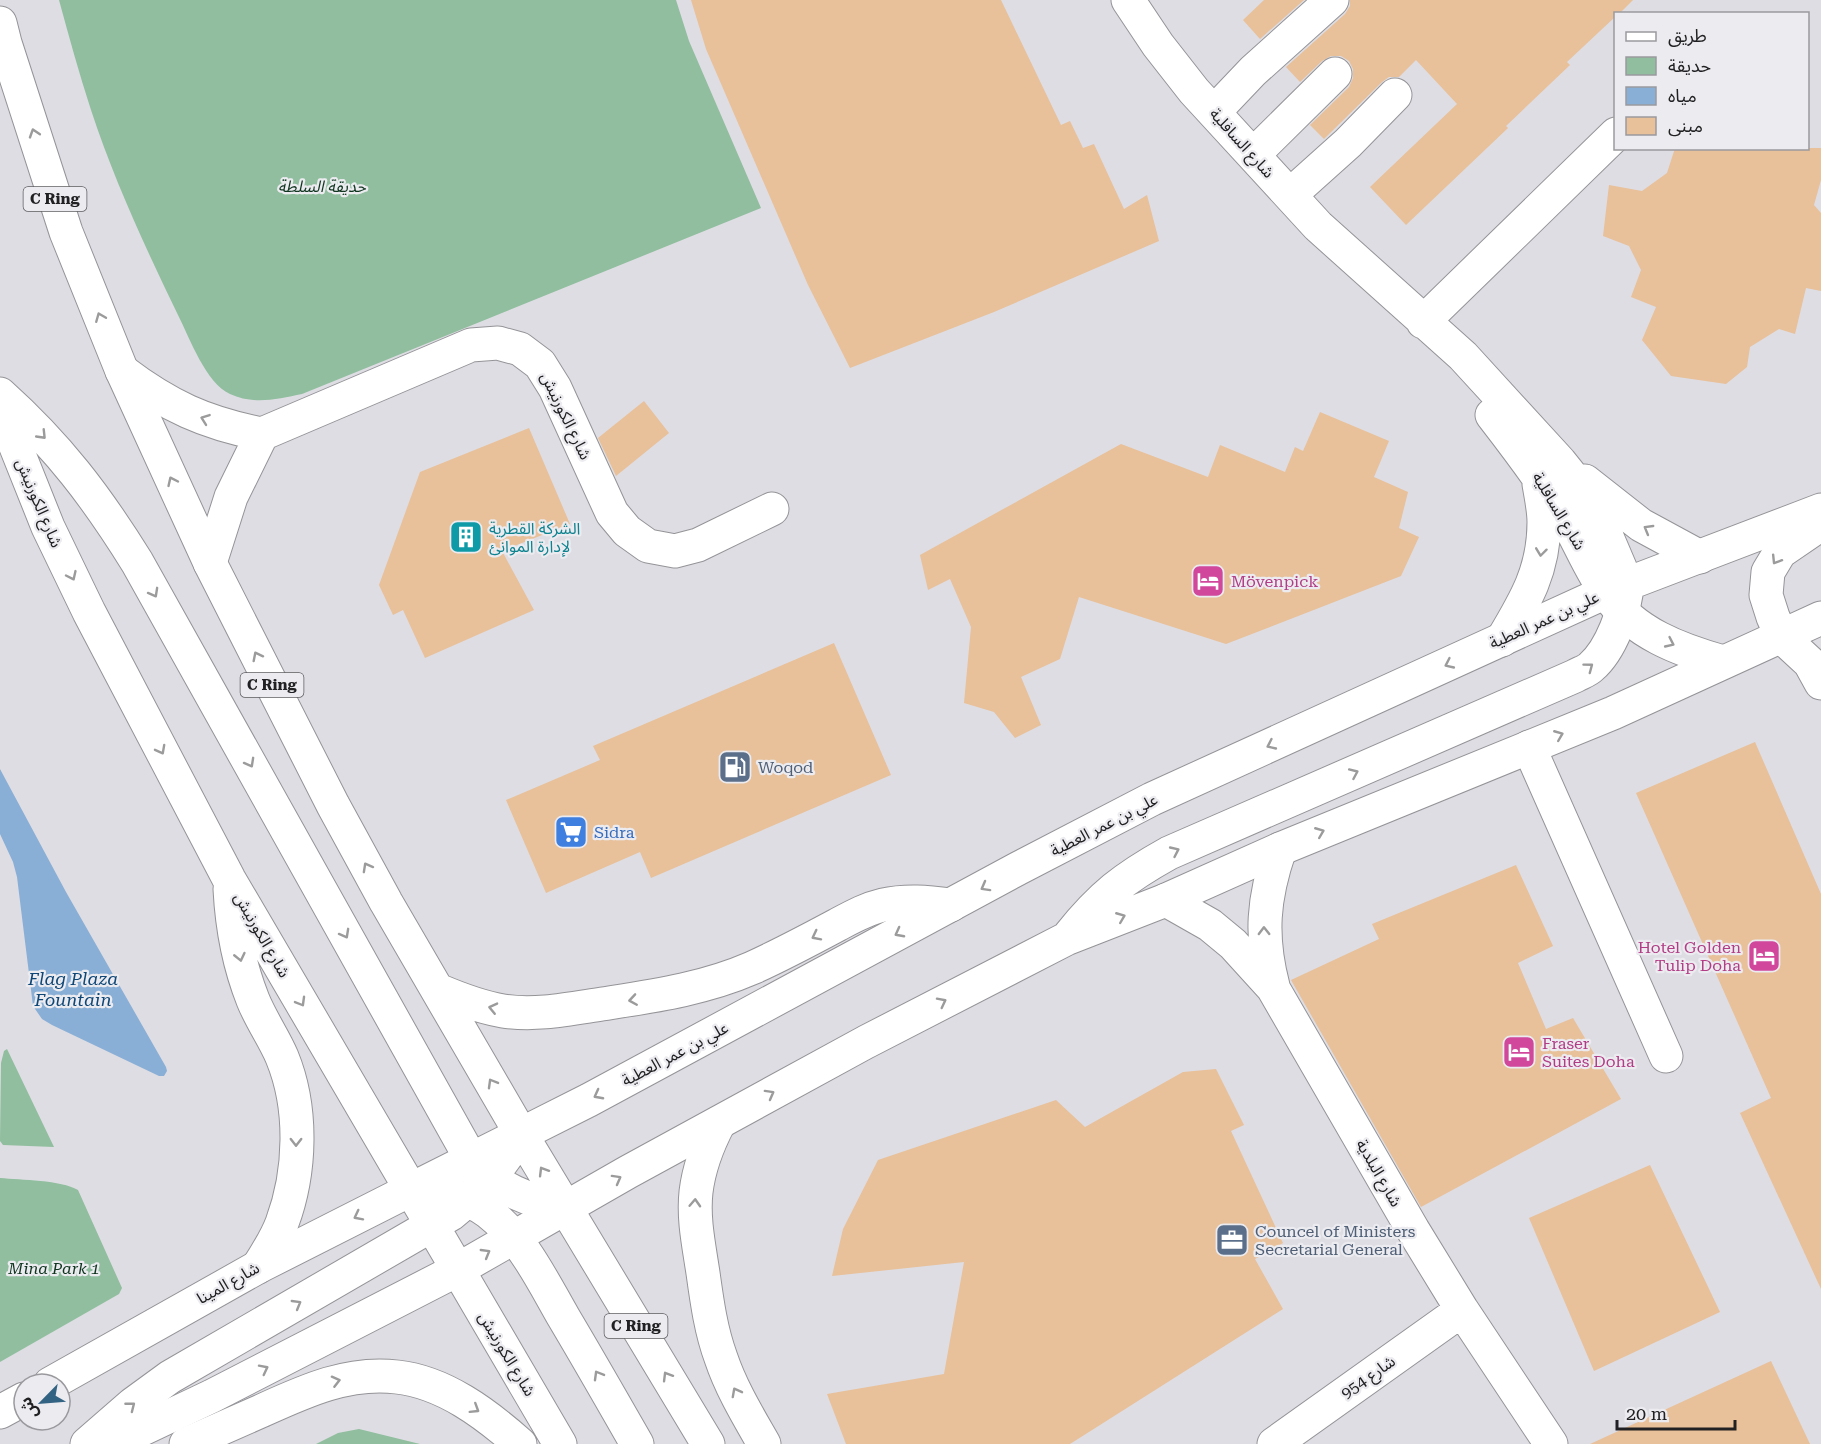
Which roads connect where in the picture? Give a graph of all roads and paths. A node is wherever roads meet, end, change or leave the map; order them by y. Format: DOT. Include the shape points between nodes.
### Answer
graph roads {
  1 [pos="1128,0"];
  2 [pos="1332,0"];
  3 [pos="0,23"];
  4 [pos="1335,74"];
  5 [pos="1395,95"];
  6 [pos="1214,112"];
  7 [pos="1614,136"];
  8 [pos="1253,155"];
  9 [pos="1290,195"];
  10 [pos="1423,322"];
  11 [pos="122,371"];
  12 [pos="0,394"];
  13 [pos="0,406"];
  14 [pos="262,434"];
  15 [pos="1548,468"];
  16 [pos="772,509"];
  17 [pos="1821,510"];
  18 [pos="1821,524"];
  19 [pos="1700,557"];
  20 [pos="210,563"];
  21 [pos="1618,597"];
  22 [pos="1821,618"];
  23 [pos="1782,637"];
  24 [pos="1502,640"];
  25 [pos="1723,662"];
  26 [pos="1821,683"];
  27 [pos="1529,747"];
  28 [pos="1280,849"];
  29 [pos="229,879"];
  30 [pos="1166,900"];
  31 [pos="951,905"];
  32 [pos="1066,939"];
  33 [pos="1273,988"];
  34 [pos="438,990"];
  35 [pos="1666,1056"];
  36 [pos="719,1123"];
  37 [pos="521,1134"];
  38 [pos="476,1179"];
  39 [pos="410,1190"];
  40 [pos="566,1208"];
  41 [pos="431,1226"];
  42 [pos="515,1237"];
  43 [pos="258,1267"];
  44 [pos="457,1270"];
  45 [pos="1462,1310"];
  46 [pos="71,1372"];
  47 [pos="87,1444"];
  48 [pos="111,1444"];
  49 [pos="186,1444"];
  50 [pos="520,1444"];
  51 [pos="560,1444"];
  52 [pos="638,1444"];
  53 [pos="708,1444"];
  54 [pos="764,1444"];
  55 [pos="1274,1444"];
  56 [pos="1551,1444"];
  1 -- 6 [label="main road, شارع السافلية" via="1158,45"];
  2 -- 6 [label="main road"];
  11 -- 3 [label="main road, C Ring, one-way" via="66,231"];
  4 -- 8 [label="main road"];
  5 -- 9 [label="main road"];
  6 -- 8 [label="main road, شارع السافلية"];
  7 -- 10 [label="main road"];
  8 -- 9 [label="main road, شارع السافلية"];
  9 -- 10 [label="main road, شارع السافلية" via="1318,226"];
  10 -- 15 [label="main road, شارع السافلية" via="1482,376"];
  14 -- 11 [label="main road, one-way" via="201,419 147,390"];
  20 -- 11 [label="main road, C Ring, one-way"];
  12 -- 38 [label="main road, one-way" via="87,486 137,562"];
  13 -- 29 [label="main road, شارع الكورنيش, one-way" via="48,526 89,612"];
  14 -- 16 [label="main road, شارع الكورنيش" via="471,345 498,343 520,349 540,364 555,387 612,513 627,531 648,546 675,551 698,545"];
  14 -- 20 [label="main road" via="231,497"];
  19 -- 15 [label="main road, one-way"];
  15 -- 21 [label="main road, شارع السافلية" via="1562,512"];
  15 -- 24 [label="main road, one-way" via="1540,565"];
  17 -- 19 [label="main road, علي بن عمر العطية"];
  18 -- 23 [label="main road, one-way" via="1780,552 1768,572 1766,595"];
  19 -- 21 [label="main road, علي بن عمر العطية"];
  34 -- 20 [label="main road, C Ring, one-way" via="333,805"];
  21 -- 24 [label="main road, علي بن عمر العطية"];
  21 -- 25 [label="main road, شارع السافلية, one-way" via="1645,630 1696,655"];
  32 -- 21 [label="main road, one-way" via="1111,889 1169,853 1591,667 1603,654"];
  22 -- 23 [label="main road"];
  23 -- 25 [label="main road"];
  23 -- 26 [label="main road" via="1810,663"];
  24 -- 31 [label="main road, علي بن عمر العطية, one-way" via="1152,800"];
  27 -- 25 [label="main road, one-way"];
  28 -- 27 [label="main road, one-way"];
  27 -- 35 [label="main road"];
  28 -- 30 [label="main road"];
  33 -- 28 [label="main road, شارع البلدية, one-way" via="1266,960 1265,902"];
  29 -- 39 [label="main road, شارع الكورنيش, one-way"];
  29 -- 43 [label="main road, one-way" via="240,962 254,1002 282,1058 295,1120 295,1168 290,1197 281,1225"];
  32 -- 30 [label="main road, one-way"];
  30 -- 33 [label="main road, شارع البلدية" via="1210,925"];
  31 -- 34 [label="main road, one-way" via="881,905 726,978 654,996 526,1013 482,1006"];
  31 -- 37 [label="main road, علي بن عمر العطية, one-way"];
  36 -- 32 [label="main road, one-way"];
  33 -- 45 [label="main road, شارع البلدية" via="1381,1178"];
  37 -- 34 [label="main road, C Ring, one-way"];
  40 -- 36 [label="main road, one-way"];
  54 -- 36 [label="main road, one-way" via="721,1358 697,1238 696,1190"];
  37 -- 38 [label="main road, علي بن عمر العطية"];
  40 -- 37 [label="main road, C Ring, one-way"];
  38 -- 39 [label="main road, علي بن عمر العطية"];
  38 -- 40 [label="main road" via="539,1203"];
  38 -- 41 [label="main road" via="451,1214"];
  38 -- 42 [label="main road" via="486,1210"];
  39 -- 41 [label="main road, شارع الكورنيش"];
  39 -- 43 [label="main road, شارع المينا, one-way"];
  40 -- 42 [label="main road"];
  53 -- 40 [label="main road, C Ring, one-way"];
  41 -- 44 [label="main road, شارع الكورنيش"];
  47 -- 41 [label="main road, one-way" via="170,1377"];
  44 -- 42 [label="main road, one-way"];
  52 -- 42 [label="main road, one-way"];
  43 -- 46 [label="main road, شارع المينا"];
  48 -- 44 [label="main road, one-way"];
  44 -- 51 [label="main road, شارع الكورنيش"];
  45 -- 55 [label="main road, شارع 954"];
  45 -- 56 [label="main road, شارع البلدية"];
  49 -- 50 [label="main road, one-way" via="321,1385 372,1376 398,1377 450,1394 475,1408"];
}
